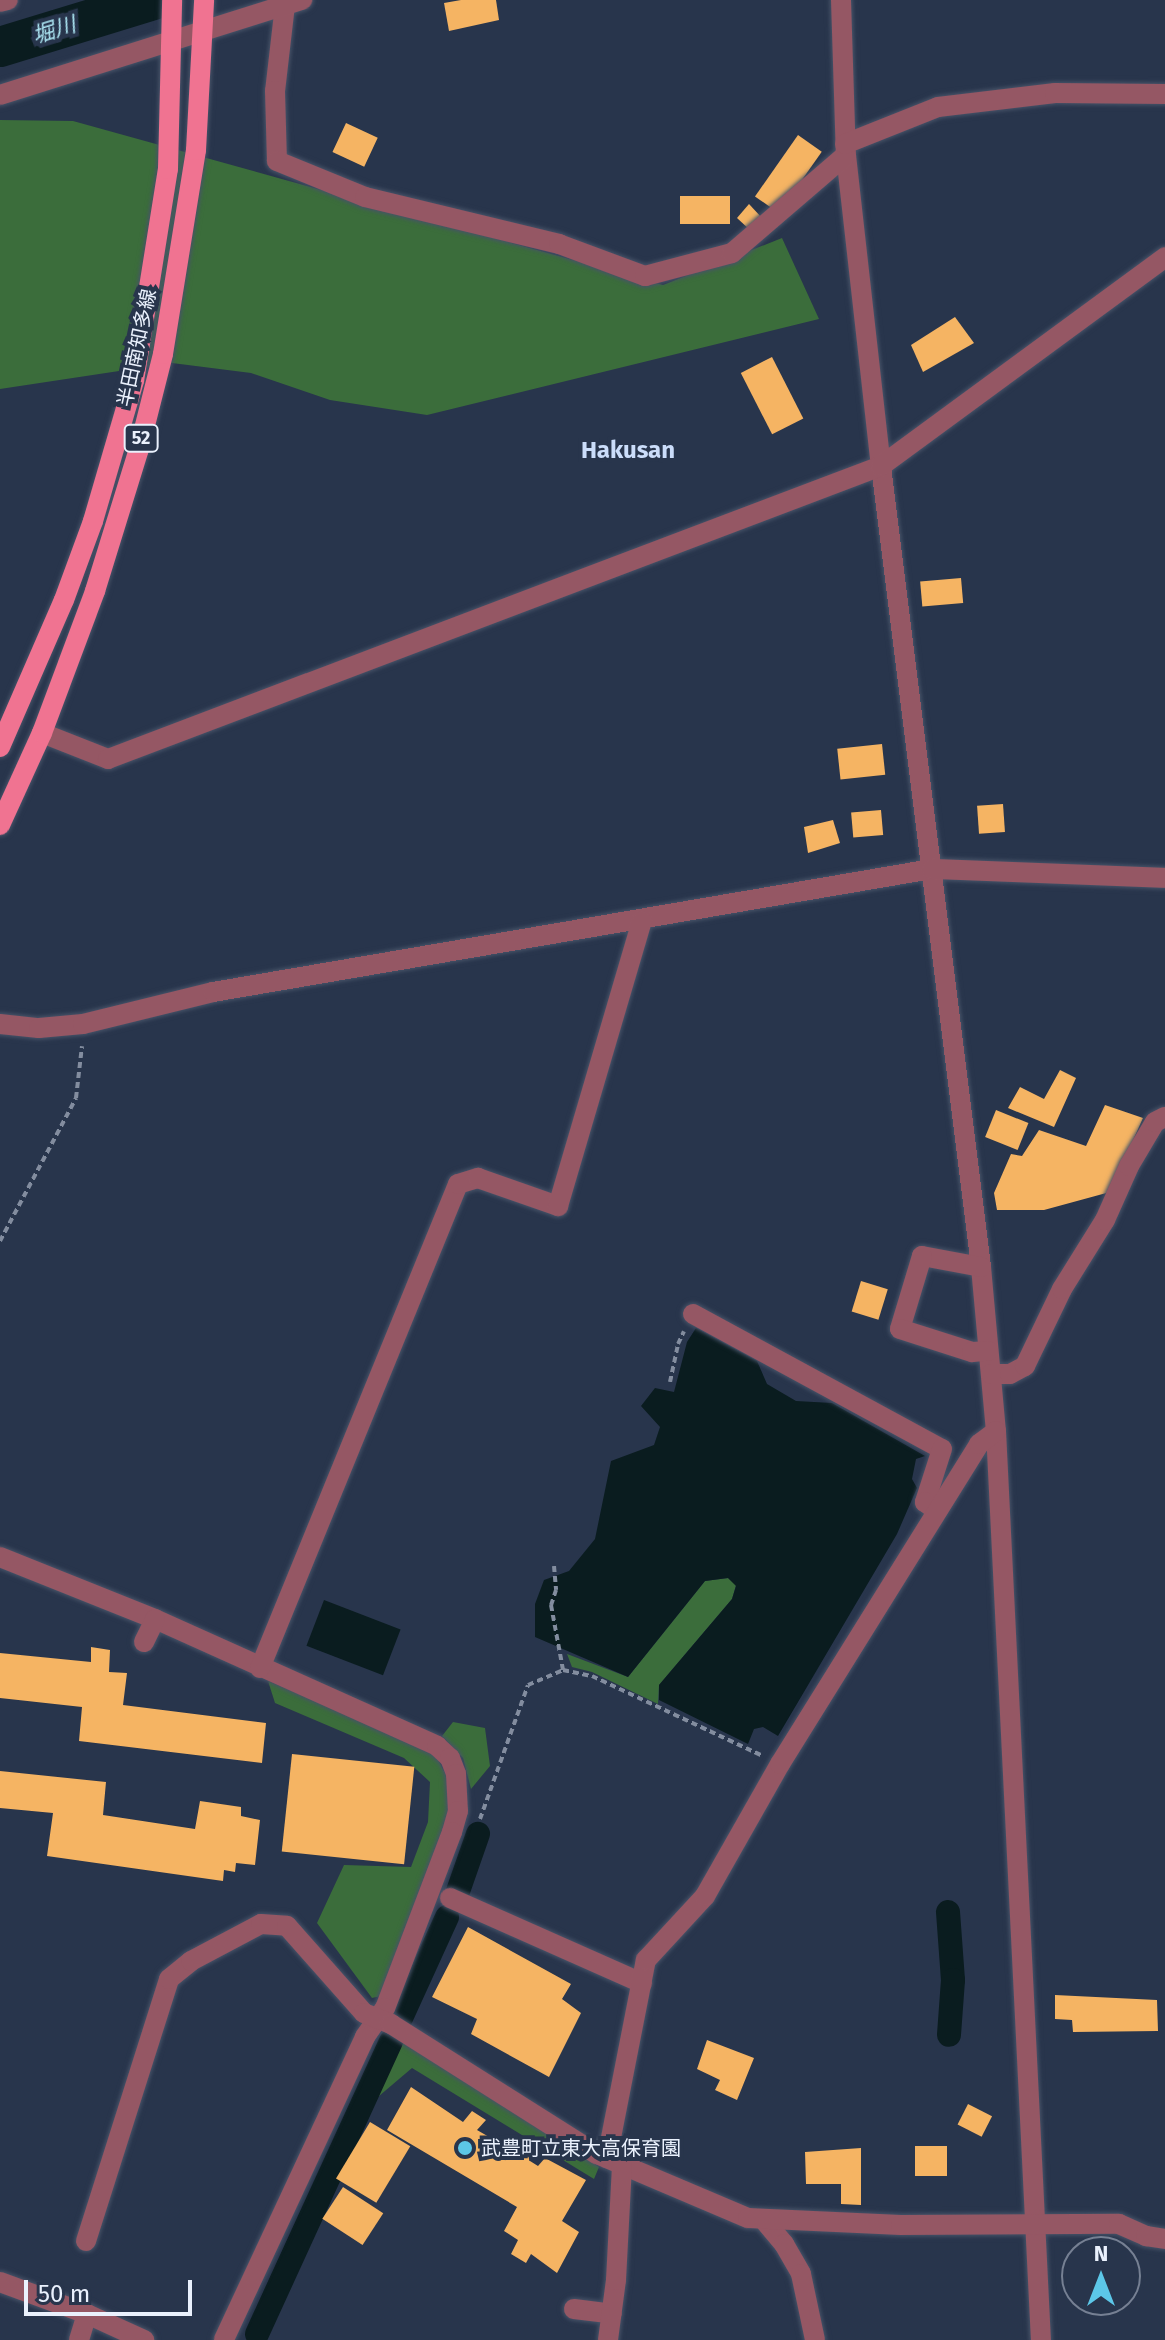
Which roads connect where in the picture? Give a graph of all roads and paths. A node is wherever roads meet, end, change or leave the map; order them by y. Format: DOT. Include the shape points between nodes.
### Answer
graph roads {
  1 [pos="8,0"];
  2 [pos="172,0"];
  3 [pos="204,0"];
  4 [pos="841,0"];
  5 [pos="0,2"];
  6 [pos="294,2"];
  7 [pos="205,32"];
  8 [pos="172,42"];
  9 [pos="1165,94"];
  10 [pos="0,95"];
  11 [pos="846,150"];
  12 [pos="1165,257"];
  13 [pos="881,466"];
  14 [pos="42,733"];
  15 [pos="0,747"];
  16 [pos="0,825"];
  17 [pos="932,869"];
  18 [pos="1165,878"];
  19 [pos="642,921"];
  20 [pos="0,1024"];
  21 [pos="83,1024"];
  22 [pos="1165,1117"];
  23 [pos="0,1241"];
  24 [pos="981,1267"];
  25 [pos="693,1314"];
  26 [pos="988,1351"];
  27 [pos="991,1374"];
  28 [pos="670,1382"];
  29 [pos="996,1431"];
  30 [pos="937,1511"];
  31 [pos="0,1557"];
  32 [pos="554,1566"];
  33 [pos="155,1619"];
  34 [pos="144,1642"];
  35 [pos="260,1668"];
  36 [pos="563,1670"];
  37 [pos="450,1898"];
  38 [pos="642,1983"];
  39 [pos="380,2019"];
  40 [pos="614,2162"];
  41 [pos="763,2219"];
  42 [pos="1036,2223"];
  43 [pos="1165,2239"];
  44 [pos="86,2241"];
  45 [pos="0,2282"];
  46 [pos="574,2309"];
  47 [pos="87,2314"];
  48 [pos="612,2314"];
  49 [pos="79,2340"];
  50 [pos="144,2340"];
  51 [pos="224,2340"];
  52 [pos="608,2340"];
  53 [pos="815,2340"];
  54 [pos="1041,2340"];
  1 -- 5 [label="street"];
  2 -- 8 [label="main road, 半田南知多線 / 52"];
  3 -- 7 [label="main road, 半田南知多線 / 52"];
  4 -- 11 [label="street"];
  6 -- 7 [label="street"];
  6 -- 11 [label="street" via="275,91 277,161 365,197 559,244 645,276 732,253"];
  7 -- 8 [label="street"];
  7 -- 14 [label="main road, 半田南知多線 / 52" via="189,209 163,354 113,535"];
  8 -- 10 [label="street"];
  8 -- 15 [label="main road, 半田南知多線 / 52" via="168,169 134,381 88,535"];
  9 -- 11 [label="street" via="1055,93 938,107"];
  11 -- 13 [label="street"];
  12 -- 13 [label="street"];
  13 -- 14 [label="street" via="108,759"];
  13 -- 17 [label="street"];
  14 -- 16 [label="main road, 半田南知多線 / 52"];
  17 -- 18 [label="street"];
  17 -- 19 [label="street"];
  17 -- 24 [label="street"];
  19 -- 21 [label="street" via="213,992"];
  19 -- 35 [label="street" via="558,1206 478,1178 458,1184"];
  20 -- 21 [label="street"];
  21 -- 23 [label="path" via="76,1098"];
  22 -- 27 [label="street" via="1155,1122 1129,1166 1025,1366 1010,1374"];
  24 -- 26 [label="street"];
  24 -- 26 [label="street" via="922,1256 900,1329 972,1352"];
  25 -- 28 [label="path" via="678,1344"];
  25 -- 30 [label="street" via="942,1449 925,1502"];
  26 -- 27 [label="street"];
  27 -- 29 [label="street"];
  29 -- 30 [label="street" via="979,1444"];
  29 -- 42 [label="street"];
  30 -- 38 [label="street" via="705,1896 646,1960"];
  31 -- 33 [label="street"];
  32 -- 36 [label="path" via="551,1605"];
  33 -- 34 [label="street"];
  33 -- 35 [label="street"];
  35 -- 39 [label="street" via="437,1746 450,1758 456,1774 458,1811 452,1832"];
  37 -- 38 [label="street"];
  38 -- 40 [label="street"];
  39 -- 40 [label="street"];
  39 -- 44 [label="street" via="364,2013 287,1926 261,1924 244,1930 173,1974 163,1991"];
  39 -- 51 [label="street" via="365,2037"];
  40 -- 41 [label="street" via="748,2218"];
  40 -- 48 [label="street"];
  41 -- 42 [label="street"];
  41 -- 53 [label="street" via="801,2274"];
  42 -- 43 [label="street" via="1119,2224"];
  42 -- 54 [label="street"];
  45 -- 47 [label="street"];
  46 -- 48 [label="street"];
  47 -- 49 [label="street"];
  47 -- 50 [label="street"];
  48 -- 52 [label="street"];
}
